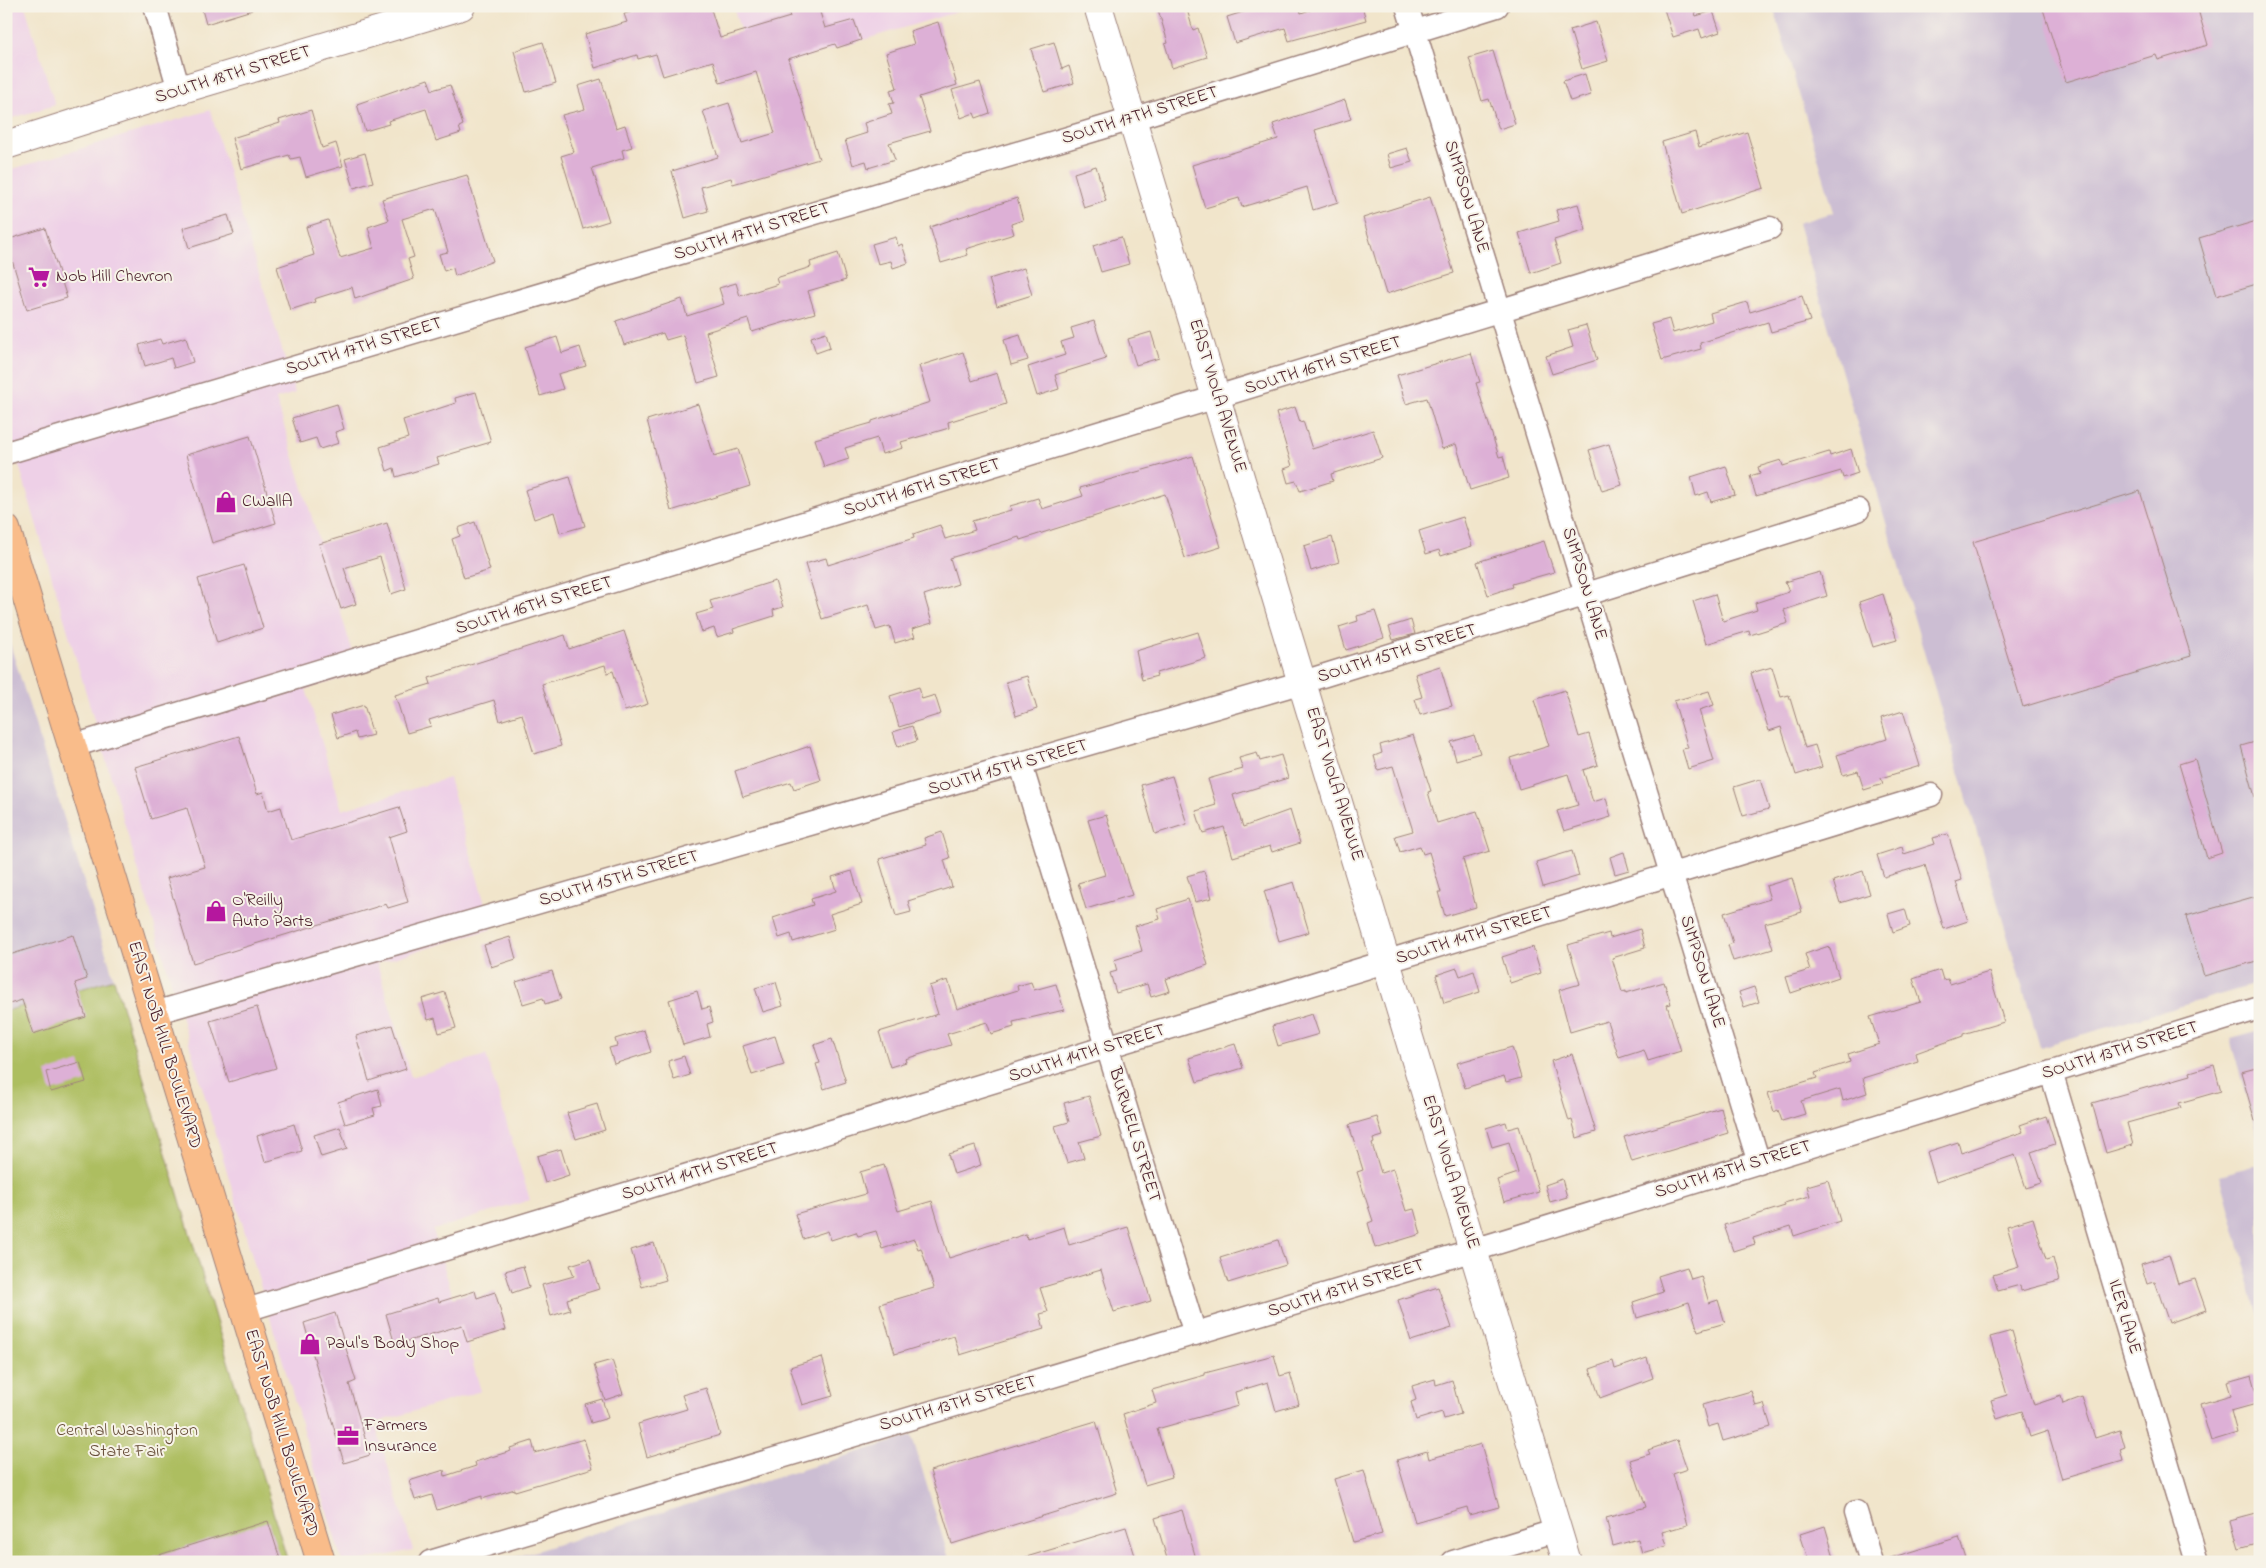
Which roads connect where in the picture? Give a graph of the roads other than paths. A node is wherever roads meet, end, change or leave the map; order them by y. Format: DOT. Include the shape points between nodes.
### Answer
graph roads {
  1 [pos="155,6"];
  2 [pos="461,6"];
  3 [pos="1098,6"];
  4 [pos="1407,6"];
  5 [pos="1497,6"];
  6 [pos="1415,32"];
  7 [pos="180,90"];
  8 [pos="1132,119"];
  9 [pos="6,145"];
  10 [pos="1770,228"];
  11 [pos="1501,311"];
  12 [pos="1218,398"];
  13 [pos="6,453"];
  14 [pos="1858,510"];
  15 [pos="6,529"];
  16 [pos="1587,595"];
  17 [pos="1303,682"];
  18 [pos="73,746"];
  19 [pos="1020,764"];
  20 [pos="1931,795"];
  21 [pos="1673,875"];
  22 [pos="1388,962"];
  23 [pos="2260,1008"];
  24 [pos="154,1012"];
  25 [pos="1107,1048"];
  26 [pos="2051,1072"];
  27 [pos="1759,1163"];
  28 [pos="1474,1250"];
  29 [pos="243,1311"];
  30 [pos="1195,1334"];
  31 [pos="1856,1512"];
  32 [pos="1558,1530"];
  33 [pos="321,1562"];
  34 [pos="430,1562"];
  35 [pos="1453,1562"];
  36 [pos="1568,1562"];
  37 [pos="1871,1562"];
  38 [pos="2197,1562"];
  1 -- 7 [label="street"];
  2 -- 7 [label="street, SOUTH 18TH STREET"];
  3 -- 8 [label="street, EAST VIOLA AVENUE"];
  4 -- 6 [label="street, SIMPSON LANE"];
  5 -- 6 [label="street, SOUTH 17TH STREET"];
  6 -- 8 [label="street, SOUTH 17TH STREET"];
  6 -- 11 [label="street, SIMPSON LANE"];
  7 -- 9 [label="street, SOUTH 18TH STREET"];
  8 -- 12 [label="street, EAST VIOLA AVENUE"];
  8 -- 13 [label="street, SOUTH 17TH STREET"];
  10 -- 11 [label="street, SOUTH 16TH STREET"];
  11 -- 12 [label="street, SOUTH 16TH STREET"];
  11 -- 16 [label="street, SIMPSON LANE"];
  12 -- 17 [label="street, EAST VIOLA AVENUE"];
  12 -- 18 [label="street, SOUTH 16TH STREET"];
  14 -- 16 [label="street, SOUTH 15TH STREET"];
  15 -- 18 [label="main road, EAST NOB HILL BOULEVARD"];
  16 -- 17 [label="street, SOUTH 15TH STREET"];
  16 -- 21 [label="street, SIMPSON LANE"];
  17 -- 19 [label="street, SOUTH 15TH STREET"];
  17 -- 22 [label="street, EAST VIOLA AVENUE"];
  18 -- 24 [label="main road, EAST NOB HILL BOULEVARD"];
  19 -- 24 [label="street, SOUTH 15TH STREET"];
  19 -- 25 [label="street, BURWELL STREET"];
  20 -- 21 [label="street, SOUTH 14TH STREET"];
  21 -- 22 [label="street, SOUTH 14TH STREET"];
  21 -- 27 [label="street, SIMPSON LANE"];
  22 -- 25 [label="street, SOUTH 14TH STREET"];
  22 -- 28 [label="street, EAST VIOLA AVENUE"];
  23 -- 26 [label="street, SOUTH 13TH STREET"];
  24 -- 29 [label="main road, EAST NOB HILL BOULEVARD"];
  25 -- 29 [label="street, SOUTH 14TH STREET"];
  25 -- 30 [label="street, BURWELL STREET"];
  26 -- 27 [label="street, SOUTH 13TH STREET"];
  26 -- 38 [label="street, ILER LANE"];
  27 -- 28 [label="street, SOUTH 13TH STREET"];
  28 -- 30 [label="street, SOUTH 13TH STREET"];
  28 -- 32 [label="street, EAST VIOLA AVENUE"];
  29 -- 33 [label="main road, EAST NOB HILL BOULEVARD"];
  30 -- 34 [label="street, SOUTH 13TH STREET"];
  31 -- 37 [label="street"];
  32 -- 35 [label="street"];
  32 -- 36 [label="street, EAST VIOLA AVENUE"];
}
